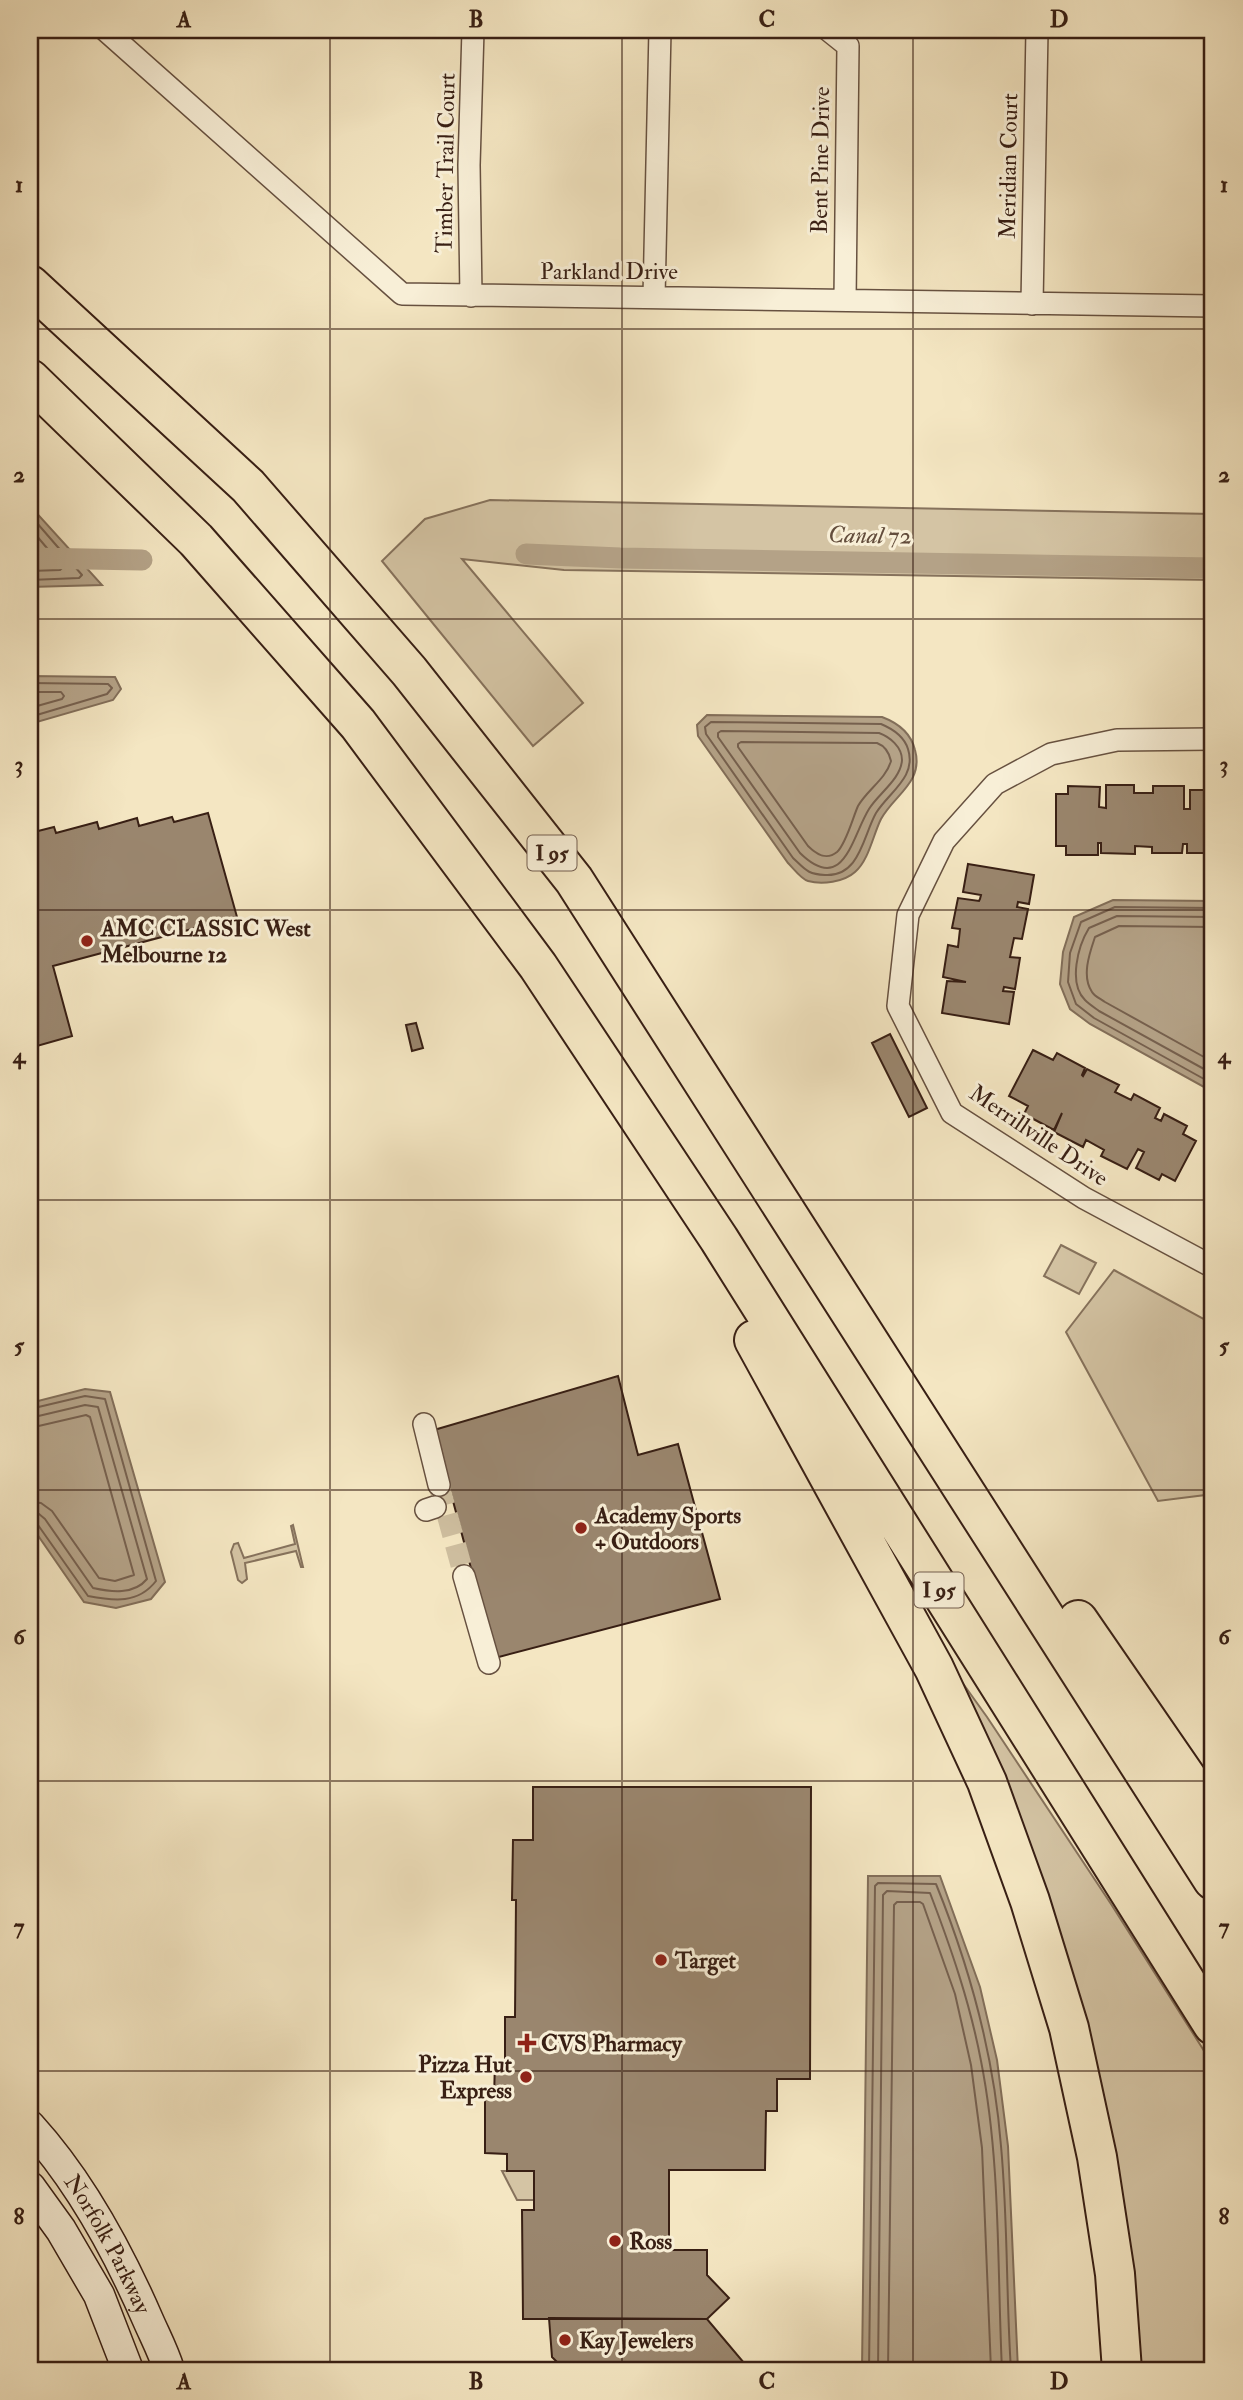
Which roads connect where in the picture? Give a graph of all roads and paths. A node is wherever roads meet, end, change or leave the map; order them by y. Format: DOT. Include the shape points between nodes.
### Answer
graph roads {
  1 [pos="105,30"];
  2 [pos="473,30"];
  3 [pos="660,30"];
  4 [pos="828,30"];
  5 [pos="1037,30"];
  6 [pos="30,285"];
  7 [pos="471,296"];
  8 [pos="654,297"];
  9 [pos="845,300"];
  10 [pos="1032,304"];
  11 [pos="1213,306"];
  12 [pos="30,379"];
  13 [pos="1213,739"];
  14 [pos="719,1239"];
  15 [pos="1213,1267"];
  16 [pos="424,1424"];
  17 [pos="439,1485"];
  18 [pos="971,1502"];
  19 [pos="464,1576"];
  20 [pos="490,1664"];
  21 [pos="1213,1816"];
  22 [pos="1213,1880"];
  23 [pos="1213,2025"];
  24 [pos="30,2126"];
  25 [pos="30,2187"];
  26 [pos="128,2370"];
  27 [pos="169,2370"];
  28 [pos="1122,2370"];
  1 -- 7 [label="street, Parkland Drive" via="401,294"];
  2 -- 7 [label="street, Timber Trail Court"];
  3 -- 8 [label="street"];
  4 -- 9 [label="street, Bent Pine Drive" via="848,46"];
  5 -- 10 [label="street, Meridian Court"];
  6 -- 18 [label="highway, I 95" via="248,486 409,671 574,880"];
  7 -- 8 [label="street, Parkland Drive"];
  8 -- 9 [label="street, Parkland Drive"];
  9 -- 10 [label="street, Parkland Drive"];
  10 -- 11 [label="street, Parkland Drive"];
  12 -- 14 [label="highway, I 95" via="197,540 358,724 538,966"];
  13 -- 15 [label="street, Merrillville Drive" via="1117,740 1051,754 995,784 944,841 908,915 898,1006 952,1112 1084,1198"];
  14 -- 23 [label="highway, I 95"];
  14 -- 28 [label="highway" via="753,1338 934,1668 987,1782 1026,1889 1069,2028 1097,2157 1115,2274"];
  16 -- 17 [label="street"];
  18 -- 21 [label="highway" via="1050,1580"];
  18 -- 22 [label="highway, I 95"];
  19 -- 20 [label="street"];
  24 -- 27 [label="street, Norfolk Parkway" via="93,2211 129,2275"];
  25 -- 26 [label="street, Norfolk Parkway" via="99,2295"];
}
